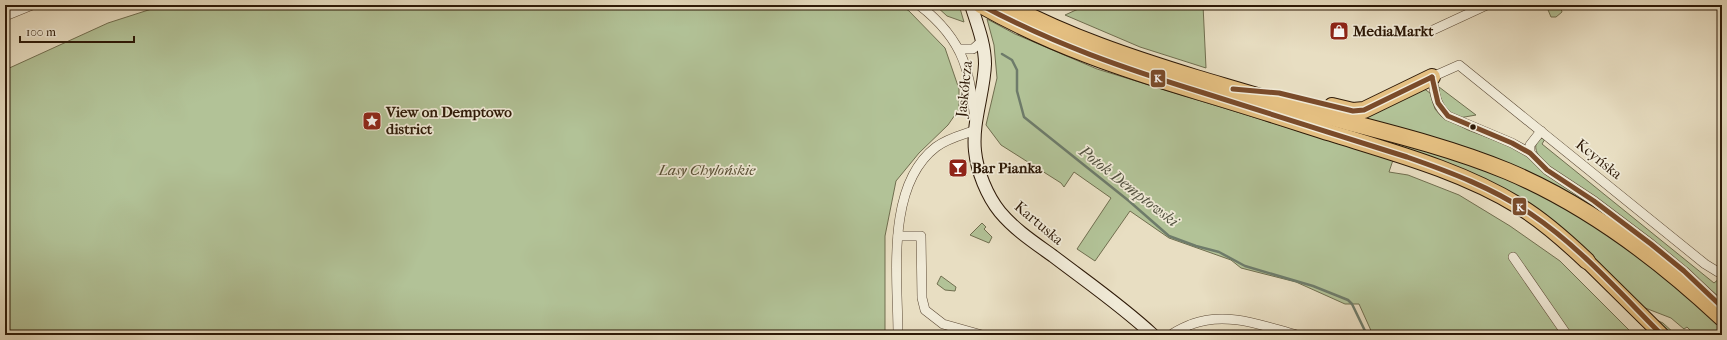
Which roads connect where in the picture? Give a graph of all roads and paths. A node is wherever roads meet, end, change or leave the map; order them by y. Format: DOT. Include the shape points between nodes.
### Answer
graph roads {
  1 [pos="32,5"];
  2 [pos="919,5"];
  3 [pos="971,5"];
  4 [pos="981,5"];
  5 [pos="1008,5"];
  6 [pos="1487,5"];
  7 [pos="5,16"];
  8 [pos="1433,30"];
  9 [pos="982,41"];
  10 [pos="959,49"];
  11 [pos="1432,77"];
  12 [pos="1237,90"];
  13 [pos="976,130"];
  14 [pos="1541,131"];
  15 [pos="1530,153"];
  16 [pos="898,236"];
  17 [pos="1513,257"];
  18 [pos="1587,260"];
  19 [pos="1722,272"];
  20 [pos="1722,307"];
  21 [pos="1722,318"];
  22 [pos="1271,332"];
  23 [pos="898,335"];
  24 [pos="982,335"];
  25 [pos="1153,335"];
  26 [pos="1171,335"];
  27 [pos="1297,335"];
  28 [pos="1567,335"];
  29 [pos="1662,335"];
  1 -- 7 [label="street"];
  2 -- 10 [label="street, Kartuska" via="944,26"];
  3 -- 9 [label="street, Jaskółcza"];
  4 -- 18 [label="highway" via="1041,36 1114,66 1384,149 1465,178 1521,207"];
  5 -- 12 [label="highway" via="1091,44"];
  6 -- 8 [label="street"];
  9 -- 10 [label="street" via="972,49"];
  9 -- 13 [label="street, Jaskółcza" via="985,62"];
  10 -- 13 [label="street, Kartuska" via="970,79"];
  11 -- 12 [label="highway" via="1364,110 1353,112 1280,93"];
  11 -- 14 [label="street, Kcyńska" via="1459,65"];
  11 -- 15 [label="street" via="1436,100 1448,116"];
  12 -- 21 [label="highway" via="1440,147 1542,187 1616,231"];
  13 -- 16 [label="street" via="946,141 921,163 910,180 904,197"];
  13 -- 25 [label="street, Kartuska" via="976,159 988,193 999,210 1018,230 1120,306"];
  14 -- 15 [label="street" via="1530,146"];
  14 -- 19 [label="street, Kcyńska" via="1705,264"];
  15 -- 20 [label="street" via="1547,170 1651,244"];
  16 -- 23 [label="street"];
  16 -- 24 [label="street" via="921,236 922,298 925,310 943,324"];
  17 -- 28 [label="street"];
  18 -- 29 [label="main road"];
  22 -- 26 [label="street" via="1242,320 1218,319 1199,322 1177,330"];
  22 -- 27 [label="street"];
}
